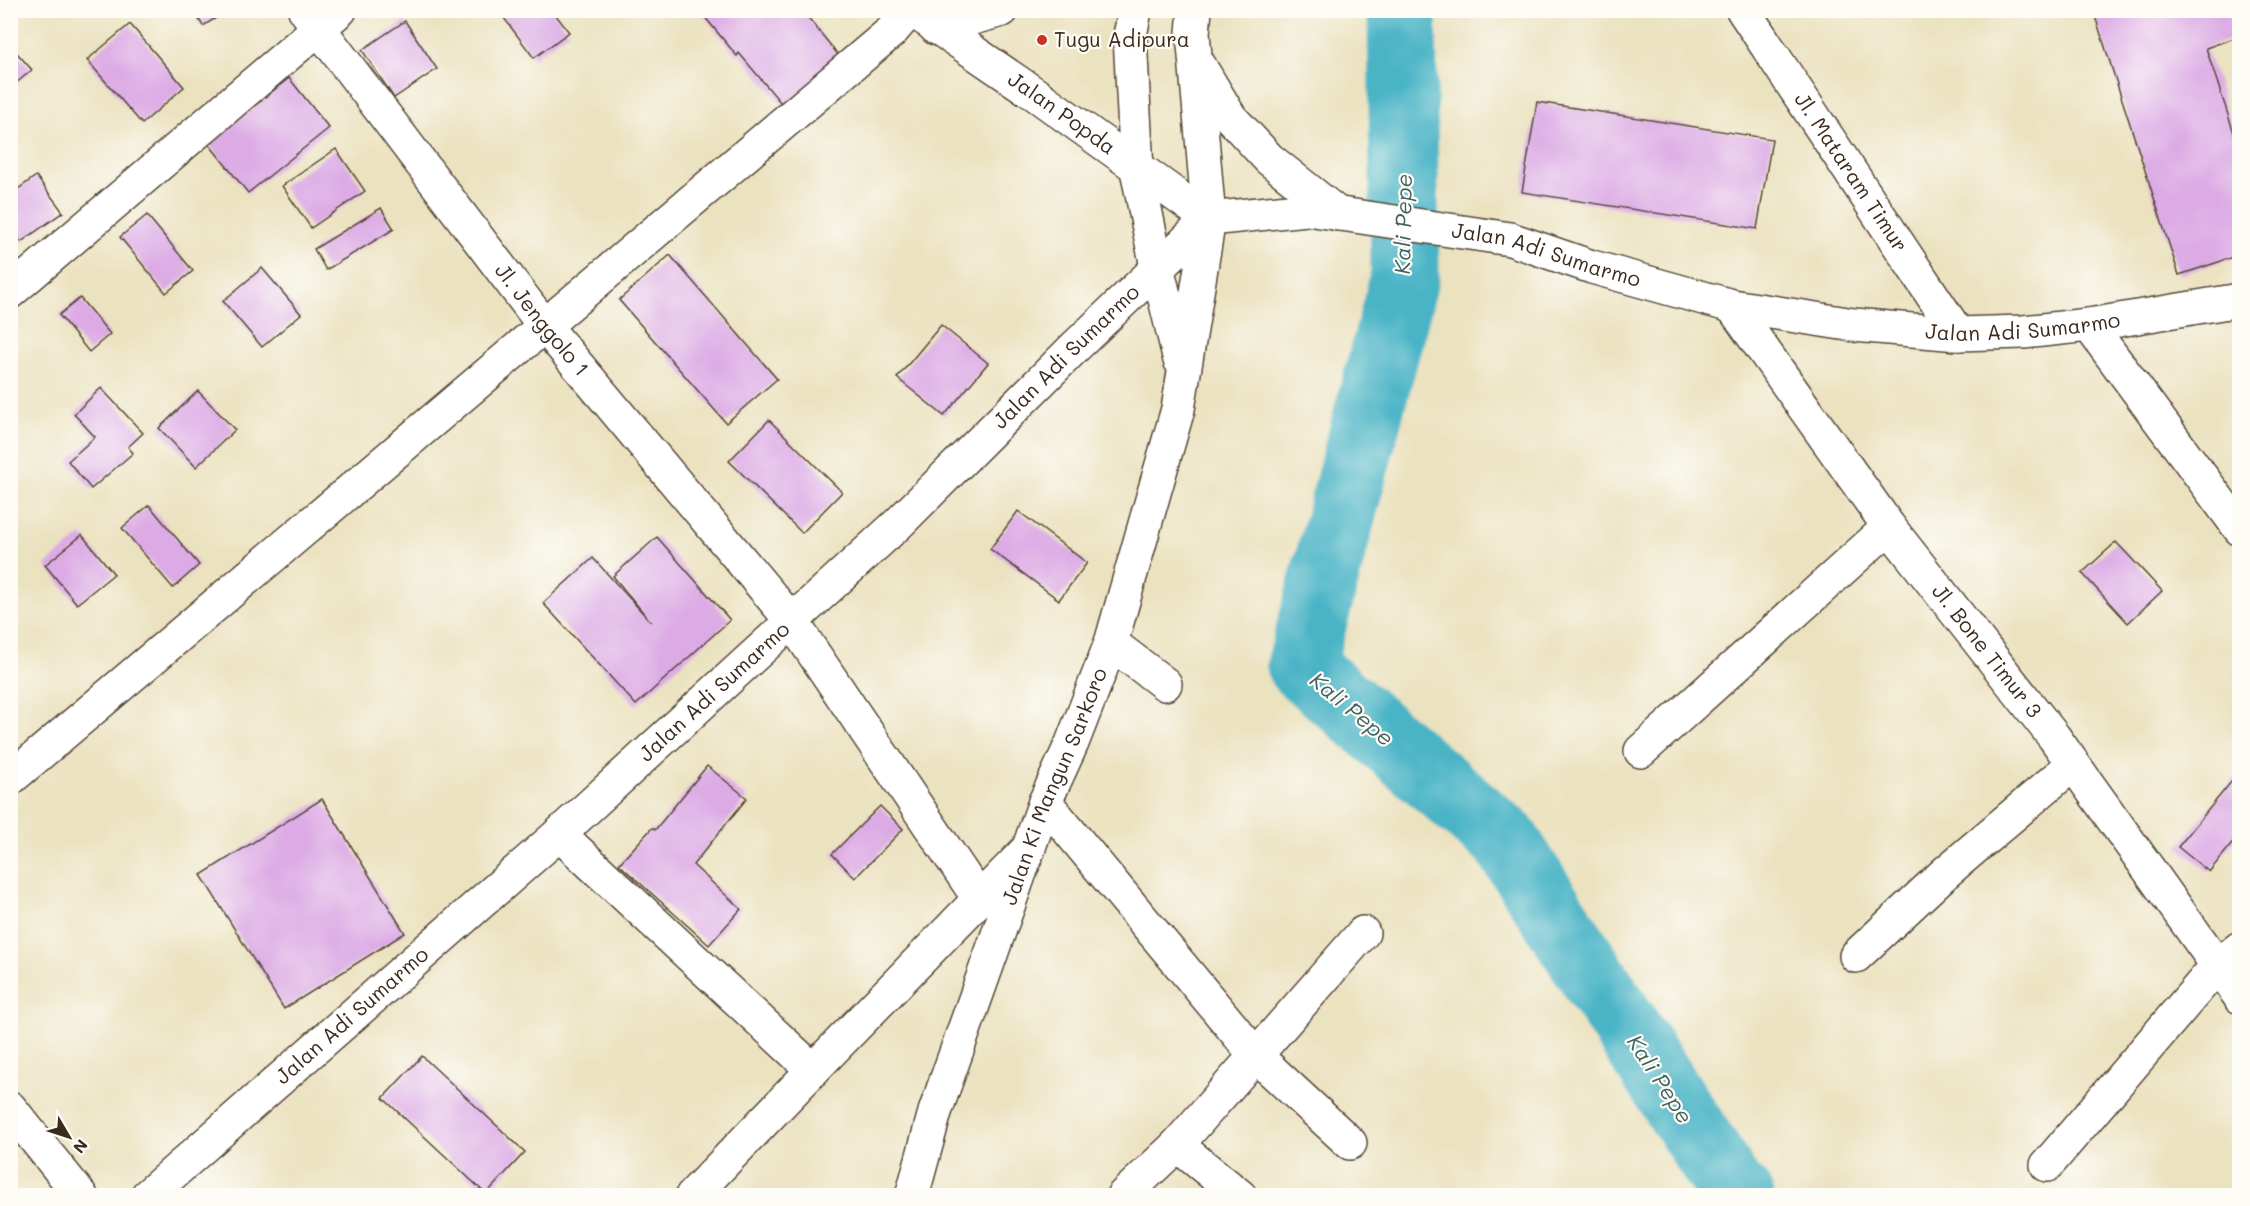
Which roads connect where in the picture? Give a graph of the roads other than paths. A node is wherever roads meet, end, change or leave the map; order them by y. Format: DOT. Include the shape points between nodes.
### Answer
graph roads {
  1 [pos="1002,10"];
  2 [pos="1135,10"];
  3 [pos="1195,10"];
  4 [pos="1743,10"];
  5 [pos="321,16"];
  6 [pos="920,16"];
  7 [pos="1195,58"];
  8 [pos="1137,170"];
  9 [pos="1323,212"];
  10 [pos="1209,219"];
  11 [pos="1157,267"];
  12 [pos="10,292"];
  13 [pos="2240,300"];
  14 [pos="1732,306"];
  15 [pos="543,324"];
  16 [pos="2089,325"];
  17 [pos="1958,334"];
  18 [pos="1183,375"];
  19 [pos="1889,527"];
  20 [pos="2240,529"];
  21 [pos="791,620"];
  22 [pos="1111,643"];
  23 [pos="1166,684"];
  24 [pos="1641,751"];
  25 [pos="2072,765"];
  26 [pos="10,779"];
  27 [pos="1045,802"];
  28 [pos="559,834"];
  29 [pos="1029,848"];
  30 [pos="980,900"];
  31 [pos="1363,933"];
  32 [pos="1856,956"];
  33 [pos="2228,957"];
  34 [pos="2240,998"];
  35 [pos="1256,1056"];
  36 [pos="813,1070"];
  37 [pos="10,1108"];
  38 [pos="1350,1143"];
  39 [pos="1177,1145"];
  40 [pos="2047,1166"];
  41 [pos="81,1196"];
  42 [pos="147,1196"];
  43 [pos="692,1196"];
  44 [pos="912,1196"];
  45 [pos="1123,1196"];
  46 [pos="1240,1196"];
  1 -- 6 [label="main road"];
  2 -- 8 [label="main road" via="1130,36"];
  3 -- 7 [label="main road"];
  4 -- 17 [label="main road, Jl. Mataram Timur"];
  5 -- 12 [label="main road"];
  5 -- 15 [label="main road, Jl. Jenggolo 1"];
  6 -- 8 [label="main road, Jalan Popda" via="1038,96"];
  6 -- 15 [label="main road" via="892,31"];
  7 -- 9 [label="main road" via="1230,117"];
  7 -- 10 [label="main road"];
  8 -- 10 [label="main road, Jalan Popda"];
  8 -- 11 [label="main road"];
  9 -- 10 [label="main road, Jalan Adi Sumarmo"];
  9 -- 14 [label="main road, Jalan Adi Sumarmo" via="1510,239 1592,267"];
  10 -- 11 [label="main road, Jalan Adi Sumarmo"];
  10 -- 18 [label="main road, Jalan Ki Mangun Sarkoro"];
  11 -- 18 [label="main road"];
  11 -- 21 [label="main road, Jalan Adi Sumarmo" via="899,523"];
  13 -- 16 [label="main road, Jalan Adi Sumarmo"];
  14 -- 17 [label="main road, Jalan Adi Sumarmo" via="1854,325"];
  14 -- 19 [label="main road, Jl. Bone Timur 3"];
  15 -- 21 [label="main road, Jl. Jenggolo 1"];
  15 -- 26 [label="main road"];
  16 -- 17 [label="main road, Jalan Adi Sumarmo"];
  16 -- 20 [label="main road"];
  18 -- 22 [label="main road, Jalan Ki Mangun Sarkoro" via="1178,409"];
  19 -- 24 [label="main road"];
  19 -- 25 [label="main road, Jl. Bone Timur 3"];
  21 -- 28 [label="main road, Jalan Adi Sumarmo"];
  21 -- 30 [label="main road, Jl. Jenggolo 1"];
  22 -- 23 [label="main road"];
  22 -- 27 [label="main road, Jalan Ki Mangun Sarkoro"];
  25 -- 32 [label="main road" via="1945,873"];
  25 -- 33 [label="main road, Jl. Bone Timur 3"];
  27 -- 29 [label="main road, Jalan Ki Mangun Sarkoro"];
  27 -- 35 [label="main road"];
  28 -- 36 [label="main road"];
  28 -- 42 [label="main road, Jalan Adi Sumarmo"];
  29 -- 30 [label="main road"];
  29 -- 44 [label="main road, Jalan Ki Mangun Sarkoro" via="935,1112"];
  30 -- 36 [label="main road"];
  31 -- 35 [label="main road"];
  33 -- 34 [label="main road, Jl. Bone Timur 3"];
  33 -- 40 [label="main road"];
  35 -- 38 [label="main road"];
  35 -- 39 [label="main road"];
  36 -- 43 [label="main road"];
  37 -- 41 [label="main road"];
  39 -- 45 [label="main road"];
  39 -- 46 [label="main road"];
}
